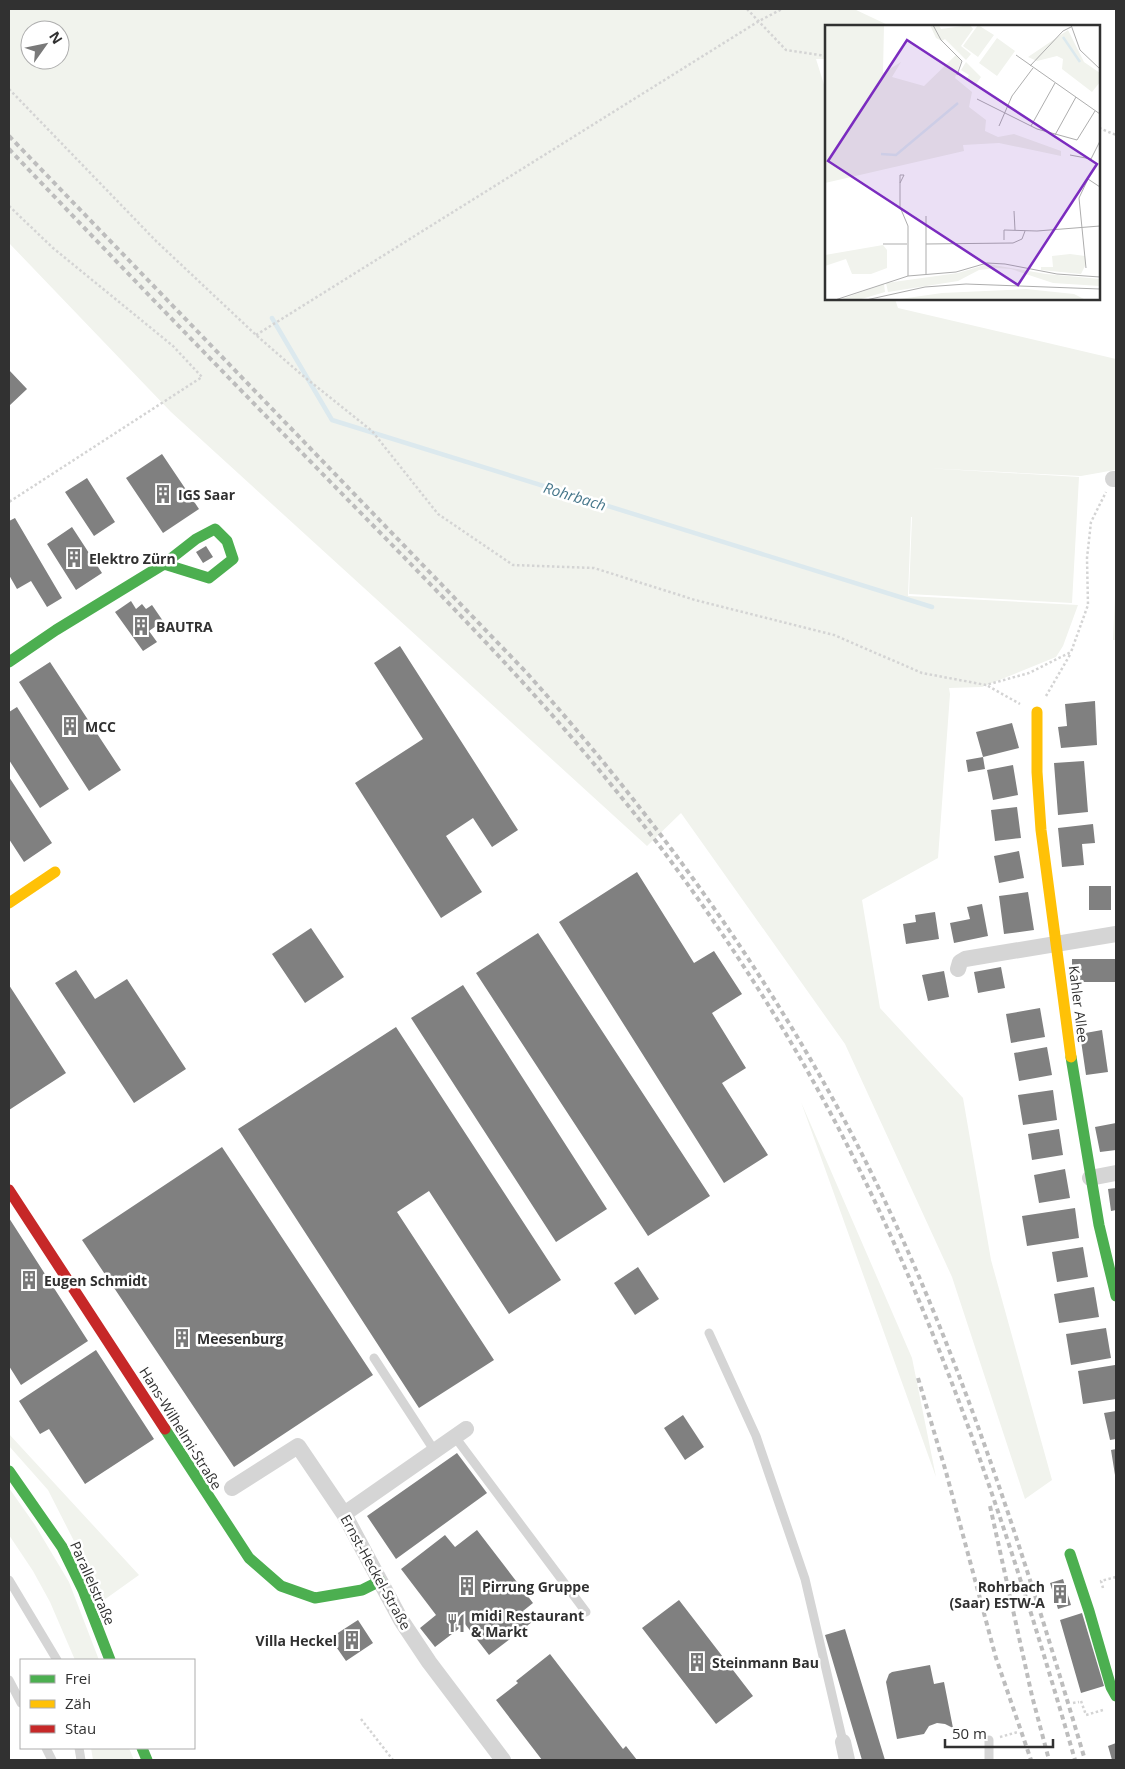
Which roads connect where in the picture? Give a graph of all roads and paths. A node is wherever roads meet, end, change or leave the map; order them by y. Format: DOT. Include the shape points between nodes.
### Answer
graph roads {
  1 [pos="747,9"];
  2 [pos="782,9"];
  3 [pos="759,21"];
  4 [pos="825,56"];
  5 [pos="9,89"];
  6 [pos="1100,128"];
  7 [pos="1116,135"];
  8 [pos="9,206"];
  9 [pos="256,336"];
  10 [pos="1114,479"];
  11 [pos="9,502"];
  12 [pos="164,564"];
  13 [pos="1071,652"];
  14 [pos="9,662"];
  15 [pos="986,685"];
  16 [pos="1037,712"];
  17 [pos="55,872"];
  18 [pos="9,903"];
  19 [pos="1116,934"];
  20 [pos="1056,944"];
  21 [pos="958,969"];
  22 [pos="1116,1173"];
  23 [pos="1090,1178"];
  24 [pos="9,1190"];
  25 [pos="1116,1296"];
  26 [pos="709,1333"];
  27 [pos="374,1358"];
  28 [pos="460,1433"];
  29 [pos="434,1450"];
  30 [pos="9,1472"];
  31 [pos="232,1488"];
  32 [pos="344,1514"];
  33 [pos="1070,1554"];
  34 [pos="9,1580"];
  35 [pos="380,1581"];
  36 [pos="586,1612"];
  37 [pos="57,1659"];
  38 [pos="110,1659"];
  39 [pos="9,1680"];
  40 [pos="1116,1696"];
  41 [pos="20,1701"];
  42 [pos="1073,1703"];
  43 [pos="1107,1706"];
  44 [pos="361,1719"];
  45 [pos="1018,1732"];
  46 [pos="1004,1736"];
  47 [pos="989,1740"];
  48 [pos="843,1742"];
  49 [pos="393,1760"];
  50 [pos="503,1760"];
  51 [pos="847,1760"];
  52 [pos="989,1760"];
  1 -- 3 [label="path"];
  2 -- 3 [label="path"];
  3 -- 4 [label="path" via="786,50"];
  3 -- 9 [label="path"];
  5 -- 9 [label="path" via="156,241"];
  6 -- 7 [label="path"];
  8 -- 11 [label="path" via="53,248 173,346 202,377"];
  9 -- 15 [label="path" via="372,432 438,514 513,565 594,568 694,600 834,635 922,673"];
  10 -- 13 [label="path" via="1092,522 1087,558 1088,605"];
  12 -- 12 [label="street" via="196,539 215,529 227,541 233,559 209,578"];
  12 -- 14 [label="street"];
  13 -- 15 [label="path" via="1029,673"];
  13 -- 16 [label="path"];
  15 -- 16 [label="path"];
  16 -- 20 [label="street, Kahler Allee" via="1041,830"];
  17 -- 18 [label="street"];
  19 -- 20 [label="street"];
  20 -- 21 [label="street" via="965,960 960,962"];
  20 -- 23 [label="street, Kahler Allee"];
  22 -- 23 [label="street"];
  23 -- 25 [label="street, Kahler Allee"];
  24 -- 35 [label="street, Hans-Wilhelmi-Straße" via="249,1558 281,1586 315,1598 362,1590"];
  26 -- 48 [label="lane" via="756,1436 805,1579"];
  27 -- 29 [label="lane"];
  28 -- 29 [label="street"];
  28 -- 36 [label="lane"];
  29 -- 32 [label="street"];
  30 -- 38 [label="street, Parallelstraße" via="62,1547 83,1590"];
  31 -- 32 [label="street, Ernst-Heckel-Straße" via="298,1446"];
  32 -- 35 [label="street, Ernst-Heckel-Straße"];
  33 -- 40 [label="street"];
  34 -- 37 [label="lane"];
  35 -- 50 [label="street, Ernst-Heckel-Straße" via="429,1662"];
  39 -- 41 [label="lane"];
  42 -- 43 [label="path" via="1080,1701 1086,1715"];
  44 -- 49 [label="path"];
  45 -- 46 [label="path"];
  47 -- 52 [label="lane"];
  48 -- 51 [label="street"];
}
